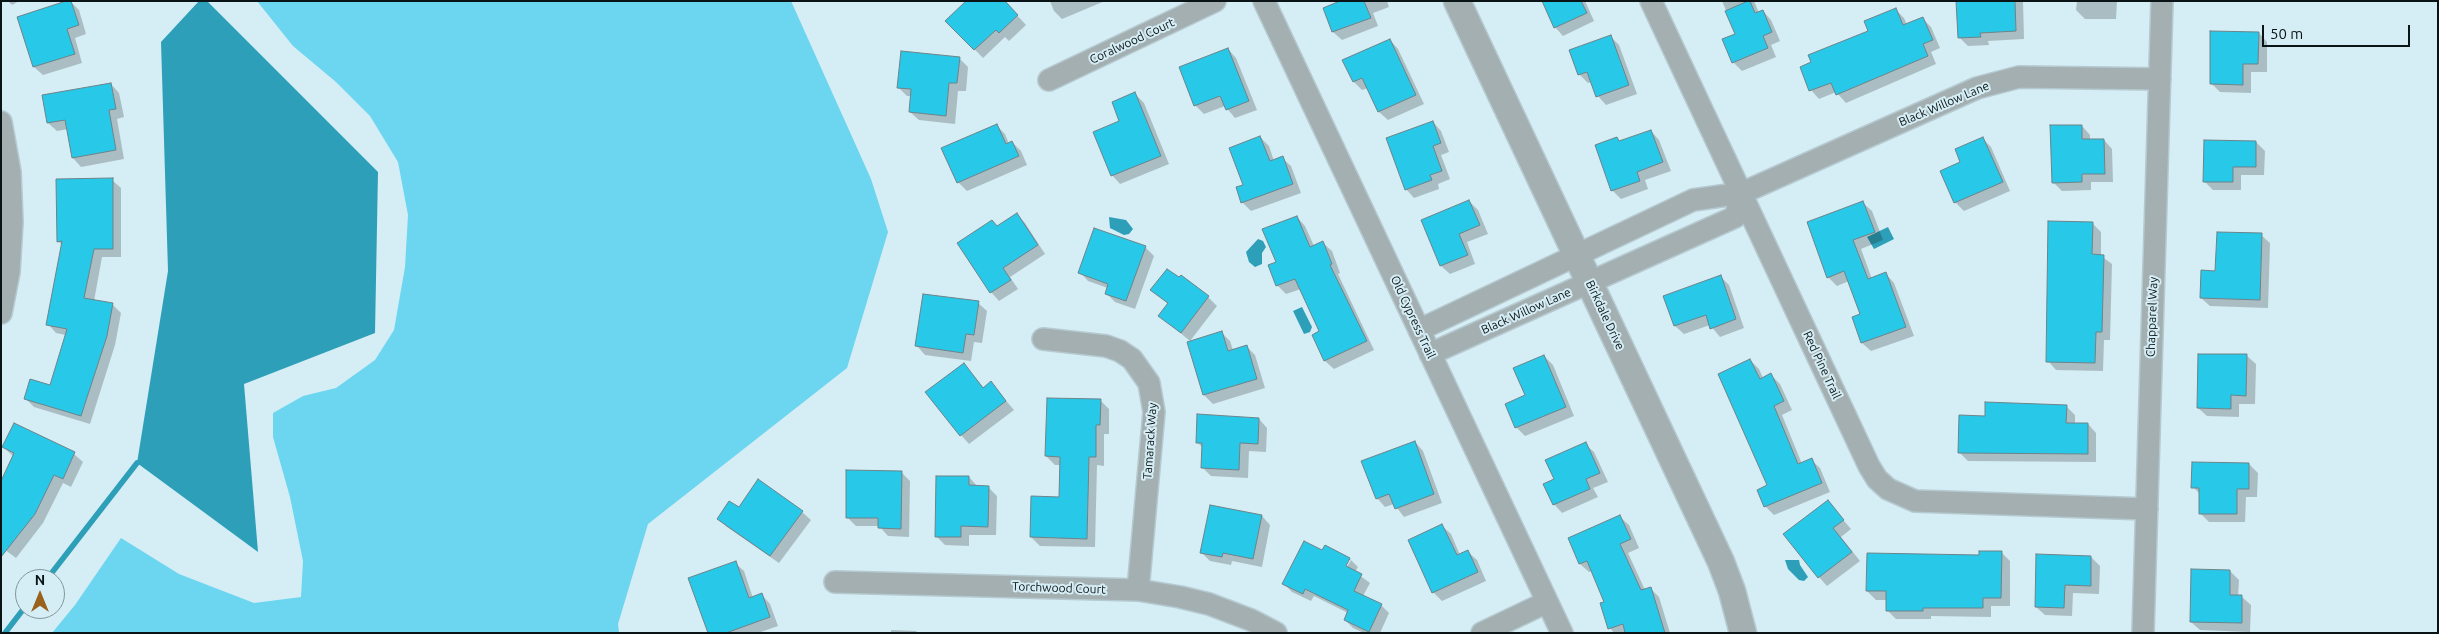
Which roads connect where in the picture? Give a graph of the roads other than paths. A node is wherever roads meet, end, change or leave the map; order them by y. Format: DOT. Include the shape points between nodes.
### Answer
graph roads {
  1 [pos="1215,1"];
  2 [pos="1264,1"];
  3 [pos="1457,1"];
  4 [pos="1651,1"];
  5 [pos="2162,1"];
  6 [pos="2160,79"];
  7 [pos="1049,80"];
  8 [pos="1,122"];
  9 [pos="5,172"];
  10 [pos="1742,193"];
  11 [pos="1578,256"];
  12 [pos="1590,282"];
  13 [pos="1,313"];
  14 [pos="1419,330"];
  15 [pos="1043,340"];
  16 [pos="1430,354"];
  17 [pos="2147,509"];
  18 [pos="835,582"];
  19 [pos="1138,590"];
  20 [pos="1547,602"];
  21 [pos="1276,633"];
  22 [pos="1482,633"];
  23 [pos="1562,633"];
  24 [pos="1743,633"];
  25 [pos="2143,633"];
  1 -- 7 [label="street, Coralwood Court"];
  2 -- 14 [label="street, Old Cypress Trail"];
  3 -- 11 [label="street, Birkdale Drive"];
  4 -- 10 [label="street, Red Pine Trail"];
  5 -- 6 [label="street, Chapparel Way"];
  6 -- 10 [label="street, Black Willow Lane" via="2048,76 2019,77 1990,84"];
  6 -- 17 [label="street, Chapparel Way"];
  8 -- 9 [label="street"];
  9 -- 13 [label="street" via="12,222 9,272"];
  10 -- 11 [label="street, Black Willow Lane" via="1693,200"];
  10 -- 12 [label="street, Black Willow Lane" via="1736,217"];
  10 -- 17 [label="street, Red Pine Trail" via="1869,466 1888,489 1915,501"];
  11 -- 12 [label="street, Birkdale Drive"];
  11 -- 14 [label="street, Black Willow Lane"];
  12 -- 16 [label="street, Black Willow Lane"];
  12 -- 24 [label="street, Birkdale Drive" via="1721,562"];
  14 -- 16 [label="street, Old Cypress Trail"];
  15 -- 19 [label="street, Tamarack Way" via="1106,346 1120,351 1132,359 1149,383 1154,412"];
  16 -- 20 [label="street, Old Cypress Trail"];
  17 -- 25 [label="street, Chapparel Way"];
  18 -- 19 [label="street, Torchwood Court"];
  19 -- 21 [label="street, Torchwood Court" via="1209,604"];
  20 -- 22 [label="street"];
  20 -- 23 [label="street, Old Cypress Trail"];
}
